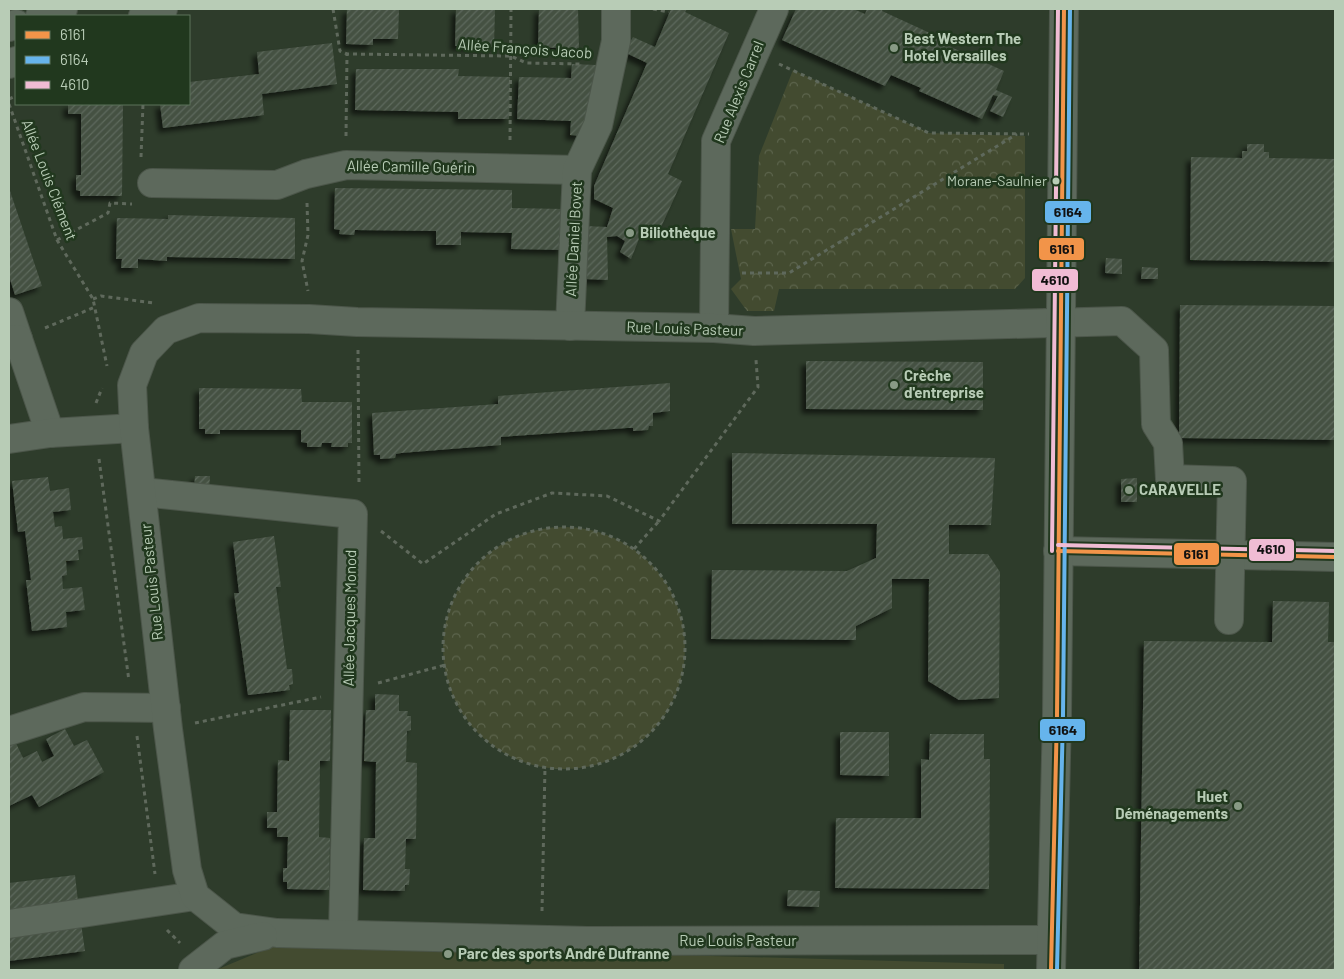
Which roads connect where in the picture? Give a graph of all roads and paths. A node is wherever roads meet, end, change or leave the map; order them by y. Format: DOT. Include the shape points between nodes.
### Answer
graph roads {
  1 [pos="62,9"];
  2 [pos="163,9"];
  3 [pos="333,9"];
  4 [pos="511,9"];
  5 [pos="616,9"];
  6 [pos="653,9"];
  7 [pos="774,9"];
  8 [pos="1064,9"];
  9 [pos="669,12"];
  10 [pos="43,15"];
  11 [pos="145,15"];
  12 [pos="754,53"];
  13 [pos="347,54"];
  14 [pos="510,56"];
  15 [pos="612,65"];
  16 [pos="9,104"];
  17 [pos="143,105"];
  18 [pos="1017,134"];
  19 [pos="1029,134"];
  20 [pos="346,164"];
  21 [pos="509,168"];
  22 [pos="577,170"];
  23 [pos="306,174"];
  24 [pos="152,183"];
  25 [pos="108,213"];
  26 [pos="57,240"];
  27 [pos="714,277"];
  28 [pos="93,299"];
  29 [pos="155,304"];
  30 [pos="95,307"];
  31 [pos="9,312"];
  32 [pos="309,319"];
  33 [pos="357,322"];
  34 [pos="1062,324"];
  35 [pos="570,326"];
  36 [pos="714,328"];
  37 [pos="754,331"];
  38 [pos="13,339"];
  39 [pos="109,374"];
  40 [pos="105,382"];
  41 [pos="134,428"];
  42 [pos="90,431"];
  43 [pos="50,433"];
  44 [pos="9,439"];
  45 [pos="142,492"];
  46 [pos="353,514"];
  47 [pos="660,521"];
  48 [pos="634,549"];
  49 [pos="1058,551"];
  50 [pos="1231,555"];
  51 [pos="1335,557"];
  52 [pos="1229,620"];
  53 [pos="445,666"];
  54 [pos="348,691"];
  55 [pos="167,719"];
  56 [pos="9,731"];
  57 [pos="545,767"];
  58 [pos="196,896"];
  59 [pos="9,924"];
  60 [pos="276,933"];
  61 [pos="343,934"];
  62 [pos="541,938"];
  63 [pos="1050,940"];
  64 [pos="193,970"];
  65 [pos="1051,970"];
  1 -- 10 [label="street"];
  2 -- 11 [label="street"];
  3 -- 13 [label="path" via="340,51"];
  4 -- 14 [label="path"];
  5 -- 15 [label="street, Allée Daniel Bovet"];
  6 -- 9 [label="path"];
  7 -- 12 [label="street, Rue Alexis Carrel"];
  8 -- 34 [label="street"];
  12 -- 18 [label="path" via="929,133"];
  12 -- 27 [label="street, Rue Alexis Carrel" via="716,141"];
  13 -- 14 [label="path, Allée François Jacob"];
  13 -- 20 [label="path"];
  14 -- 15 [label="path, Allée François Jacob" via="526,63"];
  14 -- 21 [label="path"];
  15 -- 22 [label="street, Allée Daniel Bovet" via="598,125"];
  16 -- 26 [label="path, Allée Louis Clément"];
  17 -- 24 [label="path" via="140,171"];
  18 -- 19 [label="path"];
  18 -- 27 [label="path" via="789,273 747,272"];
  20 -- 21 [label="street, Allée Camille Guérin"];
  20 -- 23 [label="street, Allée Camille Guérin"];
  21 -- 22 [label="street, Allée Camille Guérin"];
  22 -- 35 [label="street, Allée Daniel Bovet"];
  23 -- 24 [label="street, Allée Camille Guérin" via="276,185"];
  23 -- 32 [label="path" via="308,235 302,261 310,304"];
  25 -- 26 [label="path"];
  26 -- 28 [label="path, Allée Louis Clément"];
  27 -- 36 [label="street, Rue Alexis Carrel"];
  28 -- 29 [label="path" via="101,296"];
  28 -- 30 [label="path, Allée Louis Clément"];
  30 -- 38 [label="path"];
  30 -- 39 [label="path, Allée Louis Clément"];
  31 -- 38 [label="street"];
  32 -- 33 [label="street, Rue Louis Pasteur"];
  32 -- 41 [label="street, Rue Louis Pasteur" via="198,318 166,330 144,353 132,385"];
  33 -- 35 [label="street, Rue Louis Pasteur"];
  33 -- 46 [label="path" via="359,487"];
  34 -- 37 [label="street, Rue Louis Pasteur"];
  34 -- 49 [label="street"];
  34 -- 50 [label="street, Rue Louis Pasteur" via="1122,321 1154,350 1156,424 1168,443 1170,479 1232,482"];
  35 -- 36 [label="street, Rue Louis Pasteur"];
  36 -- 37 [label="street, Rue Louis Pasteur"];
  37 -- 47 [label="path" via="758,387"];
  38 -- 43 [label="street"];
  40 -- 42 [label="path" via="97,397"];
  41 -- 42 [label="street"];
  41 -- 45 [label="street, Rue Louis Pasteur"];
  42 -- 43 [label="street"];
  43 -- 44 [label="street"];
  45 -- 46 [label="street"];
  45 -- 55 [label="street, Rue Louis Pasteur"];
  46 -- 47 [label="path" via="373,525 423,564 496,514 552,493 607,496"];
  46 -- 54 [label="street, Allée Jacques Monod"];
  47 -- 48 [label="path"];
  48 -- 53 [label="path" via="595,530 566,526 532,530 502,544 479,561 455,593 445,622 442,652"];
  48 -- 57 [label="path" via="652,564 677,602 686,645 681,683 665,716 640,742 605,762 563,769"];
  49 -- 50 [label="street"];
  49 -- 63 [label="street"];
  50 -- 51 [label="street"];
  50 -- 52 [label="street"];
  53 -- 54 [label="path"];
  53 -- 57 [label="path" via="458,708 486,741 508,756"];
  54 -- 55 [label="path"];
  54 -- 61 [label="street, Allée Jacques Monod"];
  55 -- 56 [label="street" via="84,707"];
  55 -- 58 [label="street, Rue Louis Pasteur" via="187,870"];
  57 -- 62 [label="path"];
  58 -- 59 [label="street"];
  58 -- 60 [label="street, Rue Louis Pasteur" via="234,927"];
  60 -- 61 [label="street, Rue Louis Pasteur"];
  60 -- 64 [label="street, Rue Louis Pasteur" via="225,945"];
  61 -- 62 [label="street, Rue Louis Pasteur"];
  62 -- 63 [label="street, Rue Louis Pasteur" via="588,941"];
  63 -- 65 [label="street"];
}
